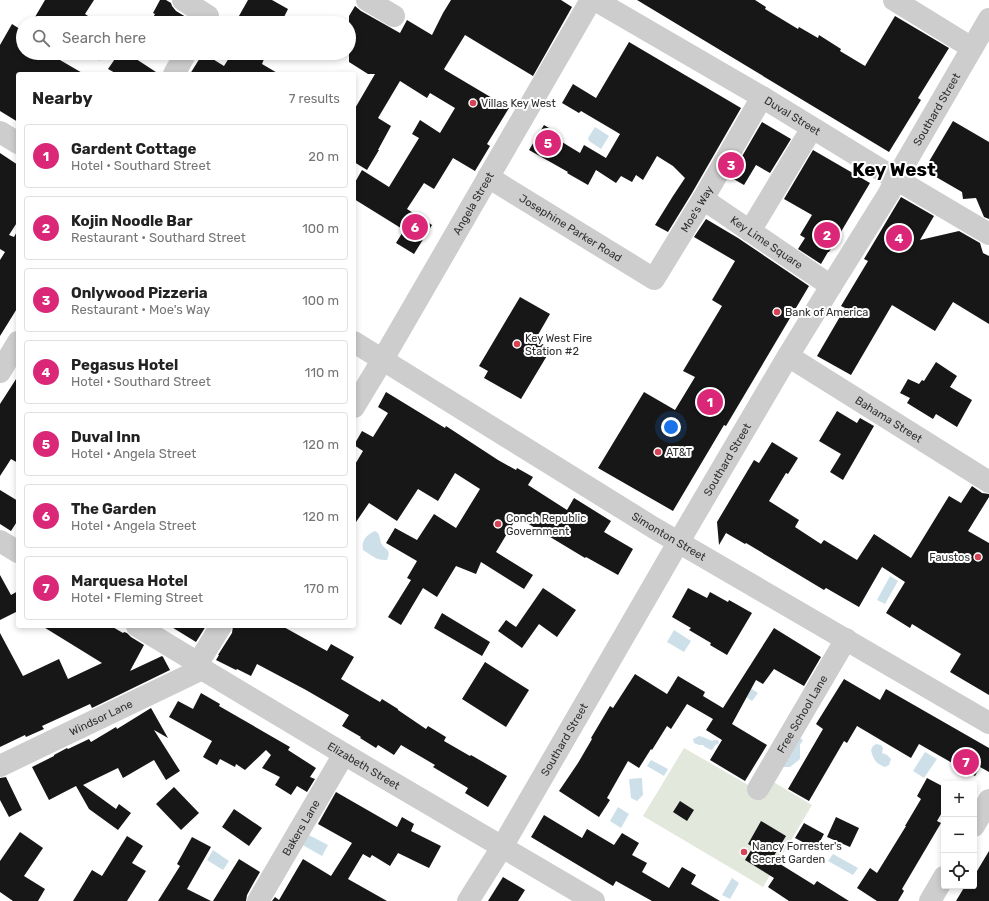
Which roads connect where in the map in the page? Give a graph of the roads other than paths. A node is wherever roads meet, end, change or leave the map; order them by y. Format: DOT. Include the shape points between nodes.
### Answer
graph roads {
  1 [pos="183,0"];
  2 [pos="367,0"];
  3 [pos="591,0"];
  4 [pos="595,0"];
  5 [pos="894,0"];
  6 [pos="210,13"];
  7 [pos="394,16"];
  8 [pos="989,19"];
  9 [pos="972,48"];
  10 [pos="182,60"];
  11 [pos="175,72"];
  12 [pos="762,97"];
  13 [pos="812,128"];
  14 [pos="0,132"];
  15 [pos="16,142"];
  16 [pos="488,177"];
  17 [pos="896,179"];
  18 [pos="703,199"];
  19 [pos="750,231"];
  20 [pos="989,234"];
  21 [pos="654,279"];
  22 [pos="831,286"];
  23 [pos="356,343"];
  24 [pos="16,346"];
  25 [pos="788,356"];
  26 [pos="383,359"];
  27 [pos="0,372"];
  28 [pos="356,404"];
  29 [pos="989,482"];
  30 [pos="0,541"];
  31 [pos="679,543"];
  32 [pos="16,551"];
  33 [pos="140,628"];
  34 [pos="220,628"];
  35 [pos="846,639"];
  36 [pos="200,666"];
  37 [pos="989,723"];
  38 [pos="344,754"];
  39 [pos="0,766"];
  40 [pos="758,789"];
  41 [pos="989,800"];
  42 [pos="977,821"];
  43 [pos="502,847"];
  44 [pos="941,882"];
  45 [pos="258,901"];
  46 [pos="468,901"];
  47 [pos="594,901"];
  48 [pos="930,901"];
  1 -- 6 [label="street"];
  2 -- 7 [label="street"];
  3 -- 16 [label="street, Angela Street"];
  4 -- 12 [label="street, Duval Street"];
  5 -- 9 [label="street"];
  8 -- 9 [label="street, Southard Street"];
  9 -- 17 [label="street, Southard Street"];
  10 -- 11 [label="street"];
  12 -- 13 [label="street, Duval Street"];
  12 -- 18 [label="street, Moe's Way"];
  13 -- 17 [label="street, Duval Street"];
  13 -- 19 [label="street"];
  14 -- 15 [label="street"];
  16 -- 21 [label="street, Josephine Parker Road"];
  16 -- 26 [label="street, Angela Street"];
  17 -- 20 [label="street, Duval Street"];
  17 -- 22 [label="street, Southard Street"];
  18 -- 19 [label="street, Key Lime Square"];
  18 -- 21 [label="street, Moe's Way"];
  19 -- 22 [label="street, Key Lime Square"];
  22 -- 25 [label="street, Southard Street"];
  23 -- 26 [label="street, Simonton Street"];
  24 -- 27 [label="street"];
  25 -- 29 [label="street, Bahama Street"];
  25 -- 31 [label="street, Southard Street"];
  26 -- 28 [label="street, Angela Street"];
  26 -- 31 [label="street, Simonton Street"];
  30 -- 32 [label="street"];
  31 -- 35 [label="street, Simonton Street"];
  31 -- 43 [label="street, Southard Street"];
  33 -- 36 [label="street, Elizabeth Street"];
  34 -- 36 [label="street"];
  35 -- 37 [label="street, Simonton Street"];
  35 -- 40 [label="street, Free School Lane"];
  36 -- 38 [label="street, Elizabeth Street"];
  36 -- 39 [label="street, Windsor Lane"];
  38 -- 43 [label="street, Elizabeth Street"];
  38 -- 45 [label="street, Bakers Lane"];
  41 -- 42 [label="street"];
  43 -- 46 [label="street, Southard Street"];
  43 -- 47 [label="street, Elizabeth Street"];
  44 -- 48 [label="street"];
}
